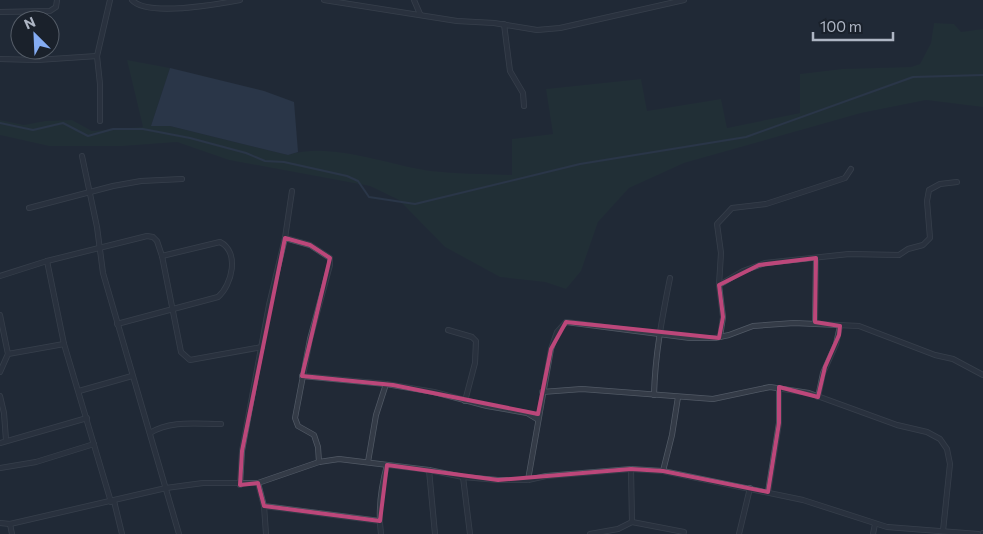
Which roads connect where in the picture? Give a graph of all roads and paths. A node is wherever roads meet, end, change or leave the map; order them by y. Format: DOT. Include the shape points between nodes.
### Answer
graph roads {
  1 [pos="57,0"];
  2 [pos="110,0"];
  3 [pos="132,0"];
  4 [pos="240,0"];
  5 [pos="324,0"];
  6 [pos="414,0"];
  7 [pos="684,0"];
  8 [pos="0,12"];
  9 [pos="420,14"];
  10 [pos="504,24"];
  11 [pos="97,56"];
  12 [pos="0,59"];
  13 [pos="524,106"];
  14 [pos="100,121"];
  15 [pos="82,156"];
  16 [pos="851,169"];
  17 [pos="182,179"];
  18 [pos="957,182"];
  19 [pos="292,191"];
  20 [pos="88,193"];
  21 [pos="29,208"];
  22 [pos="284,238"];
  23 [pos="100,248"];
  24 [pos="162,256"];
  25 [pos="816,258"];
  26 [pos="47,262"];
  27 [pos="0,276"];
  28 [pos="670,278"];
  29 [pos="718,285"];
  30 [pos="171,309"];
  31 [pos="0,315"];
  32 [pos="815,322"];
  33 [pos="116,324"];
  34 [pos="840,326"];
  35 [pos="448,330"];
  36 [pos="658,333"];
  37 [pos="720,337"];
  38 [pos="64,344"];
  39 [pos="262,347"];
  40 [pos="8,354"];
  41 [pos="0,372"];
  42 [pos="983,375"];
  43 [pos="132,376"];
  44 [pos="302,376"];
  45 [pos="386,384"];
  46 [pos="779,388"];
  47 [pos="79,391"];
  48 [pos="542,392"];
  49 [pos="654,395"];
  50 [pos="0,396"];
  51 [pos="678,397"];
  52 [pos="818,397"];
  53 [pos="465,401"];
  54 [pos="539,406"];
  55 [pos="527,413"];
  56 [pos="87,418"];
  57 [pos="537,419"];
  58 [pos="221,424"];
  59 [pos="150,433"];
  60 [pos="6,440"];
  61 [pos="0,443"];
  62 [pos="94,444"];
  63 [pos="319,462"];
  64 [pos="368,462"];
  65 [pos="387,465"];
  66 [pos="0,468"];
  67 [pos="631,469"];
  68 [pos="429,470"];
  69 [pos="663,471"];
  70 [pos="463,477"];
  71 [pos="528,480"];
  72 [pos="258,483"];
  73 [pos="240,484"];
  74 [pos="166,488"];
  75 [pos="750,488"];
  76 [pos="768,492"];
  77 [pos="112,501"];
  78 [pos="264,506"];
  79 [pos="380,521"];
  80 [pos="632,522"];
  81 [pos="0,523"];
  82 [pos="10,524"];
  83 [pos="875,524"];
  84 [pos="943,531"];
  85 [pos="684,532"];
  86 [pos="919,532"];
  87 [pos="12,534"];
  88 [pos="122,534"];
  89 [pos="179,534"];
  90 [pos="266,534"];
  91 [pos="382,534"];
  92 [pos="434,534"];
  93 [pos="470,534"];
  94 [pos="590,534"];
  95 [pos="738,534"];
  96 [pos="873,534"];
  97 [pos="978,534"];
  1 -- 8 [label="street" via="56,7 50,11"];
  2 -- 11 [label="street"];
  3 -- 4 [label="street" via="149,7 185,8"];
  5 -- 9 [label="street"];
  6 -- 9 [label="street"];
  7 -- 10 [label="street" via="560,28 537,30"];
  9 -- 10 [label="street" via="457,21"];
  10 -- 13 [label="street" via="510,71 523,93"];
  11 -- 12 [label="street"];
  11 -- 14 [label="street"];
  15 -- 20 [label="street"];
  16 -- 29 [label="street" via="846,178 816,188 766,204 732,208 717,224 721,254"];
  17 -- 20 [label="street" via="141,181"];
  18 -- 25 [label="street" via="940,184 929,190 930,238 923,245 890,257 849,254"];
  19 -- 22 [label="street"];
  20 -- 21 [label="street"];
  20 -- 23 [label="street"];
  22 -- 39 [label="street"];
  22 -- 44 [label="street" via="310,245 330,258"];
  23 -- 24 [label="street" via="147,236 157,241"];
  23 -- 26 [label="street"];
  23 -- 33 [label="street"];
  24 -- 30 [label="street"];
  24 -- 30 [label="street" via="220,242 230,249 233,258 226,286 218,297"];
  25 -- 29 [label="street" via="759,265"];
  25 -- 32 [label="street"];
  26 -- 27 [label="street"];
  26 -- 38 [label="street"];
  28 -- 36 [label="street"];
  29 -- 37 [label="street" via="723,317"];
  30 -- 33 [label="street"];
  30 -- 39 [label="street" via="181,352 190,360"];
  31 -- 40 [label="street"];
  32 -- 34 [label="street"];
  32 -- 37 [label="street" via="753,326"];
  33 -- 43 [label="street"];
  34 -- 42 [label="street" via="859,326 953,359"];
  34 -- 52 [label="street"];
  35 -- 53 [label="street" via="476,341 475,363"];
  36 -- 37 [label="street" via="690,338"];
  36 -- 48 [label="street" via="566,322 557,332 551,349"];
  36 -- 49 [label="street"];
  38 -- 40 [label="street"];
  38 -- 47 [label="street"];
  39 -- 73 [label="street" via="242,451"];
  40 -- 41 [label="street"];
  43 -- 47 [label="street"];
  43 -- 59 [label="street"];
  44 -- 45 [label="street"];
  44 -- 63 [label="street" via="295,418 298,426 314,435"];
  45 -- 53 [label="street"];
  45 -- 64 [label="street" via="376,415"];
  46 -- 51 [label="street" via="756,388 714,399"];
  46 -- 52 [label="street"];
  46 -- 76 [label="street" via="779,423"];
  47 -- 56 [label="street"];
  48 -- 49 [label="street" via="582,389"];
  48 -- 54 [label="street"];
  49 -- 51 [label="street"];
  50 -- 60 [label="street"];
  51 -- 69 [label="street"];
  52 -- 84 [label="street" via="940,439 947,449 950,464"];
  53 -- 55 [label="street"];
  54 -- 55 [label="street"];
  54 -- 57 [label="street"];
  55 -- 57 [label="street"];
  56 -- 60 [label="street"];
  56 -- 62 [label="street"];
  57 -- 71 [label="street"];
  58 -- 59 [label="street" via="184,424"];
  59 -- 74 [label="street"];
  60 -- 61 [label="street"];
  62 -- 66 [label="street" via="36,462"];
  62 -- 77 [label="street"];
  63 -- 64 [label="street" via="339,459"];
  63 -- 72 [label="street"];
  64 -- 65 [label="street"];
  65 -- 68 [label="street"];
  65 -- 79 [label="street"];
  67 -- 69 [label="street"];
  67 -- 71 [label="street"];
  67 -- 80 [label="street"];
  68 -- 70 [label="street"];
  68 -- 92 [label="street"];
  69 -- 75 [label="street"];
  70 -- 71 [label="street"];
  70 -- 93 [label="street"];
  72 -- 73 [label="street"];
  72 -- 78 [label="street"];
  73 -- 74 [label="street" via="203,483"];
  74 -- 77 [label="street"];
  74 -- 89 [label="street"];
  75 -- 76 [label="street"];
  75 -- 95 [label="street"];
  76 -- 83 [label="street"];
  77 -- 82 [label="street"];
  77 -- 88 [label="street"];
  78 -- 79 [label="street"];
  78 -- 90 [label="street"];
  79 -- 91 [label="street"];
  80 -- 85 [label="street"];
  80 -- 94 [label="street" via="618,529"];
  81 -- 82 [label="street"];
  82 -- 87 [label="street"];
  83 -- 86 [label="street"];
  83 -- 96 [label="street"];
  84 -- 86 [label="street"];
  84 -- 97 [label="street"];
}
